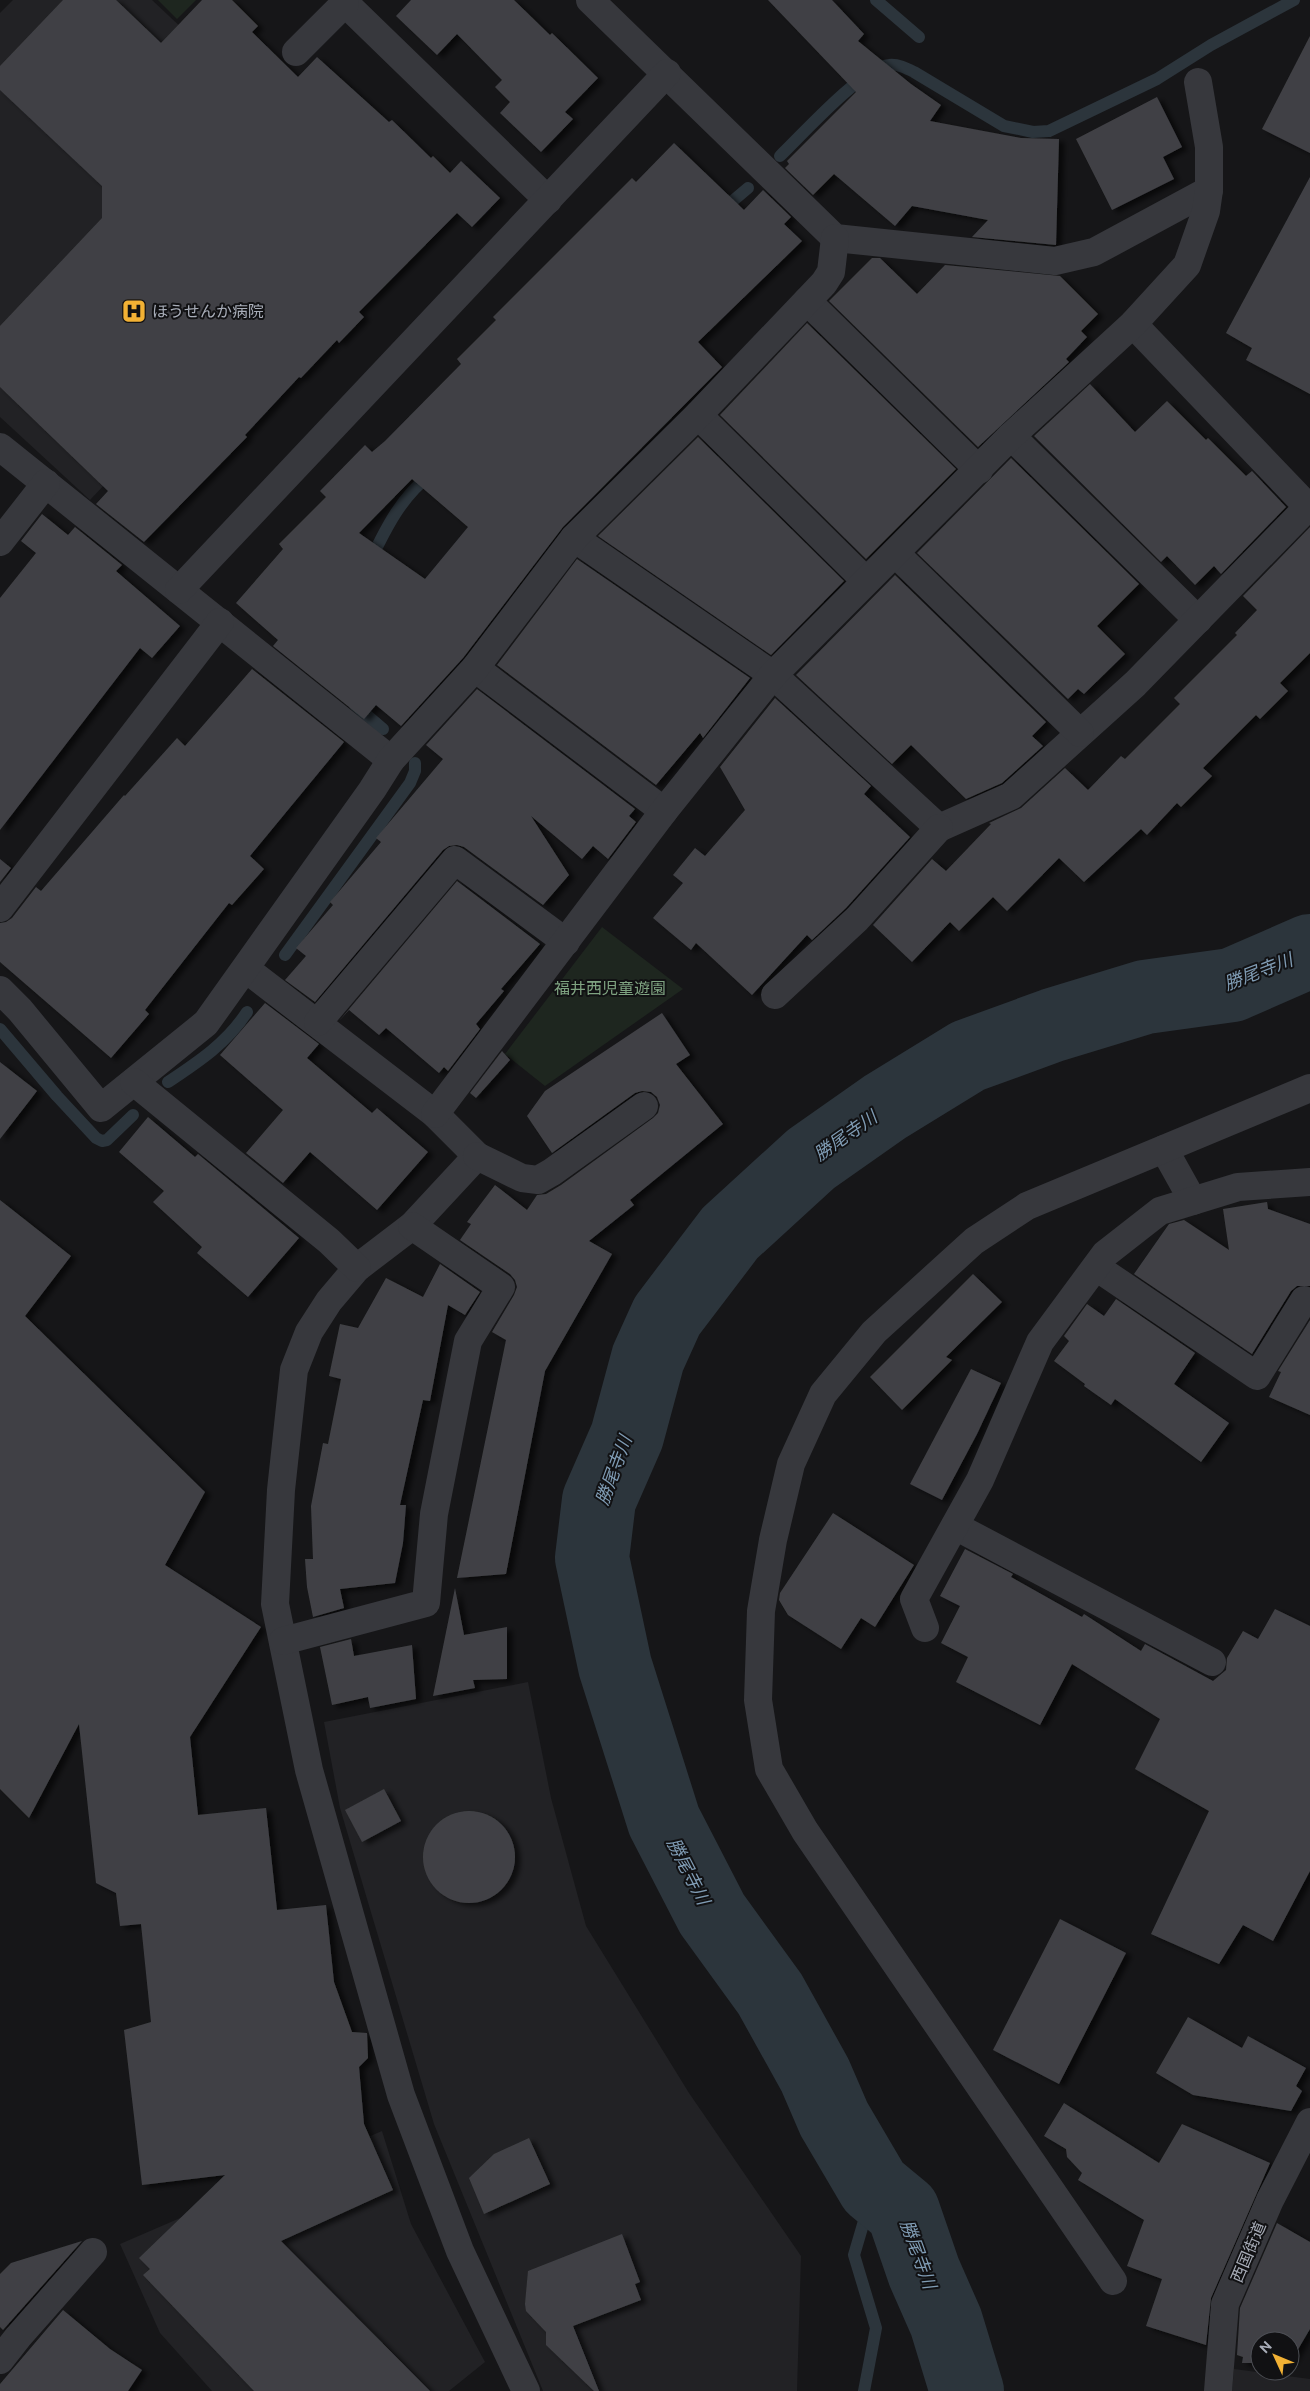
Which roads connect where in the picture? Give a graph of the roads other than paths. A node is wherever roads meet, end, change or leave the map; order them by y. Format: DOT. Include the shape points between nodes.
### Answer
graph roads {
  1 [pos="590,0"];
  2 [pos="346,2"];
  3 [pos="296,52"];
  4 [pos="667,73"];
  5 [pos="1198,82"];
  6 [pos="1209,190"];
  7 [pos="548,200"];
  8 [pos="835,238"];
  9 [pos="807,301"];
  10 [pos="1133,324"];
  11 [pos="698,415"];
  12 [pos="1011,436"];
  13 [pos="0,446"];
  14 [pos="979,470"];
  15 [pos="46,483"];
  16 [pos="574,538"];
  17 [pos="0,542"];
  18 [pos="895,553"];
  19 [pos="866,581"];
  20 [pos="179,590"];
  21 [pos="1198,620"];
  22 [pos="220,622"];
  23 [pos="475,668"];
  24 [pos="773,675"];
  25 [pos="1080,733"];
  26 [pos="391,760"];
  27 [pos="664,811"];
  28 [pos="939,828"];
  29 [pos="0,908"];
  30 [pos="566,942"];
  31 [pos="246,969"];
  32 [pos="0,990"];
  33 [pos="775,996"];
  34 [pos="318,1022"];
  35 [pos="134,1082"];
  36 [pos="1310,1088"];
  37 [pos="644,1106"];
  38 [pos="435,1114"];
  39 [pos="1164,1149"];
  40 [pos="477,1156"];
  41 [pos="1310,1182"];
  42 [pos="1193,1201"];
  43 [pos="412,1226"];
  44 [pos="1096,1267"];
  45 [pos="357,1268"];
  46 [pos="1310,1303"];
  47 [pos="954,1526"];
  48 [pos="925,1628"];
  49 [pos="282,1641"];
  50 [pos="1212,1662"];
  51 [pos="1310,2122"];
  52 [pos="93,2252"];
  53 [pos="1113,2280"];
  54 [pos="0,2360"];
  55 [pos="526,2391"];
  56 [pos="1218,2391"];
  1 -- 4 [label="street"];
  2 -- 3 [label="street"];
  2 -- 7 [label="street"];
  4 -- 7 [label="street"];
  4 -- 8 [label="street"];
  5 -- 6 [label="street" via="1209,147"];
  6 -- 8 [label="street" via="1094,252 1055,261"];
  6 -- 10 [label="street" via="1206,211 1187,265"];
  7 -- 20 [label="street"];
  8 -- 9 [label="street" via="831,272"];
  9 -- 11 [label="street"];
  9 -- 14 [label="street"];
  10 -- 12 [label="street"];
  10 -- 21 [label="street" via="1308,507"];
  11 -- 16 [label="street"];
  11 -- 19 [label="street"];
  12 -- 14 [label="street"];
  12 -- 21 [label="street"];
  13 -- 15 [label="street"];
  14 -- 18 [label="street"];
  15 -- 17 [label="street"];
  15 -- 20 [label="street"];
  16 -- 23 [label="street"];
  16 -- 24 [label="street"];
  18 -- 19 [label="street"];
  18 -- 25 [label="street"];
  19 -- 24 [label="street"];
  20 -- 22 [label="street"];
  21 -- 25 [label="street" via="1135,684"];
  22 -- 26 [label="street"];
  22 -- 29 [label="street"];
  23 -- 26 [label="street"];
  23 -- 27 [label="street"];
  24 -- 27 [label="street"];
  24 -- 28 [label="street"];
  25 -- 28 [label="street" via="1011,796"];
  26 -- 31 [label="street"];
  27 -- 30 [label="street"];
  28 -- 33 [label="street" via="857,919"];
  30 -- 34 [label="street" via="455,860"];
  30 -- 38 [label="street"];
  31 -- 34 [label="street"];
  31 -- 35 [label="street" via="206,1023"];
  32 -- 35 [label="street" via="101,1108"];
  34 -- 38 [label="street"];
  35 -- 45 [label="street" via="329,1241"];
  36 -- 39 [label="street"];
  37 -- 40 [label="street" via="538,1180 522,1178"];
  38 -- 40 [label="street"];
  39 -- 42 [label="street"];
  39 -- 53 [label="street" via="1027,1206 974,1241 874,1332 823,1394 791,1464 761,1611 758,1700 769,1769 805,1831"];
  40 -- 43 [label="street"];
  41 -- 42 [label="street" via="1238,1187"];
  42 -- 44 [label="street" via="1160,1211 1105,1254"];
  43 -- 45 [label="street"];
  43 -- 49 [label="street" via="501,1287 468,1341 434,1514 426,1603"];
  44 -- 46 [label="street" via="1257,1376 1304,1300"];
  44 -- 47 [label="street" via="1040,1342 980,1480"];
  45 -- 49 [label="street" via="308,1332 294,1370 275,1604"];
  47 -- 48 [label="street" via="914,1599"];
  47 -- 50 [label="street"];
  49 -- 55 [label="street" via="309,1770 401,2094 460,2251"];
  51 -- 56 [label="street, 西国街道" via="1270,2200 1225,2304"];
  52 -- 54 [label="street"];
}
